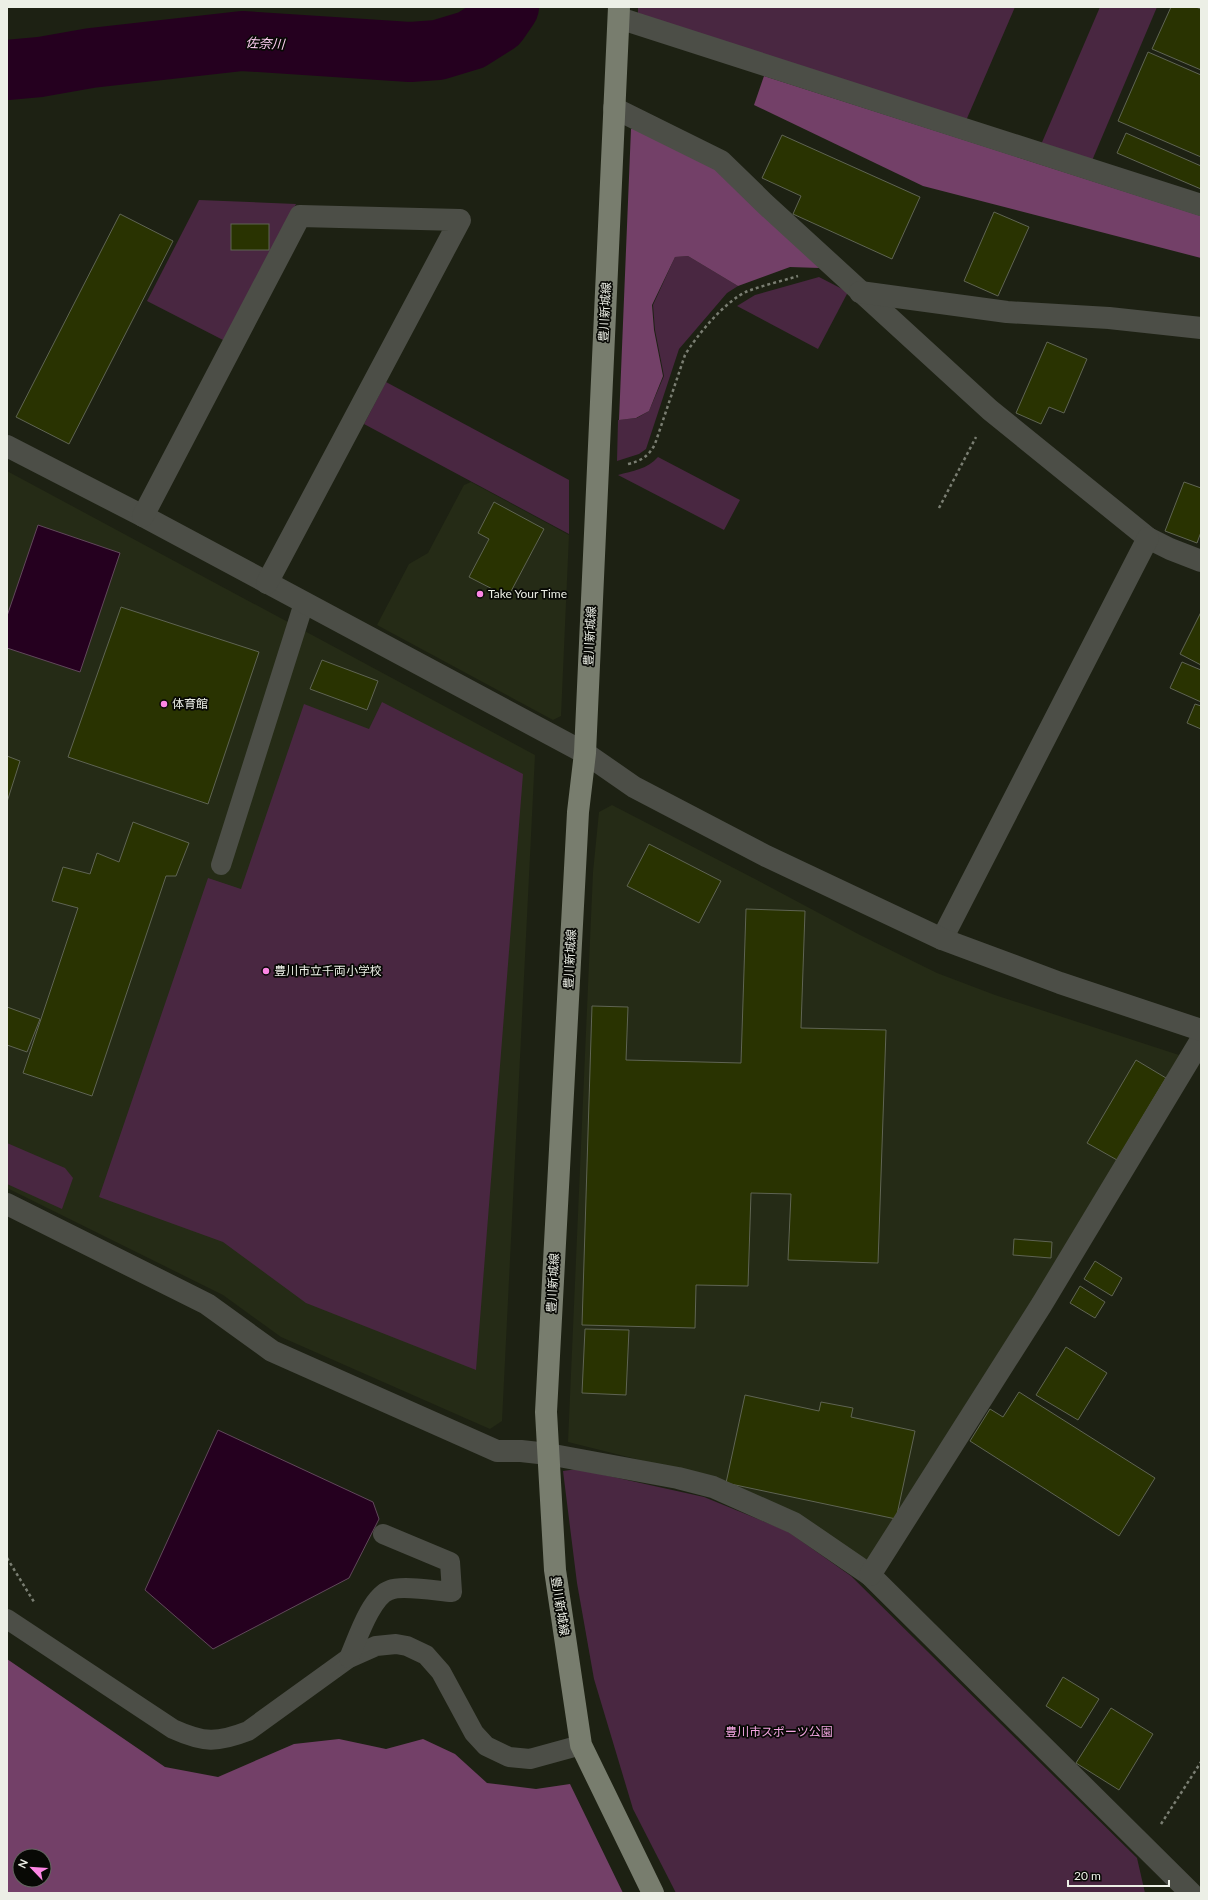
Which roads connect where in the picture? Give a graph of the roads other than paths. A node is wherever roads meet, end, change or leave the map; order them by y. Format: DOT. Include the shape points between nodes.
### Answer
graph roads {
  1 [pos="619,13"];
  2 [pos="614,108"];
  3 [pos="1201,205"];
  4 [pos="860,292"];
  5 [pos="1201,328"];
  6 [pos="7,446"];
  7 [pos="143,516"];
  8 [pos="1148,538"];
  9 [pos="1201,561"];
  10 [pos="267,583"];
  11 [pos="304,603"];
  12 [pos="585,753"];
  13 [pos="220,865"];
  14 [pos="942,939"];
  15 [pos="1201,1030"];
  16 [pos="1201,1040"];
  17 [pos="7,1204"];
  18 [pos="548,1454"];
  19 [pos="383,1534"];
  20 [pos="870,1575"];
  21 [pos="7,1619"];
  22 [pos="349,1658"];
  23 [pos="582,1745"];
  24 [pos="653,1893"];
  25 [pos="1191,1893"];
  1 -- 2 [label="main road, 豊川新城線"];
  1 -- 3 [label="street"];
  2 -- 4 [label="street" via="721,161"];
  2 -- 12 [label="main road, 豊川新城線"];
  4 -- 5 [label="street" via="1007,312 1109,318"];
  4 -- 8 [label="street" via="990,410"];
  6 -- 7 [label="street"];
  7 -- 10 [label="street"];
  7 -- 10 [label="street" via="300,216 460,220"];
  8 -- 9 [label="street"];
  8 -- 14 [label="street"];
  10 -- 11 [label="street"];
  11 -- 12 [label="street"];
  11 -- 13 [label="lane"];
  12 -- 14 [label="street" via="634,787 766,856"];
  12 -- 18 [label="main road, 豊川新城線" via="578,812 546,1412"];
  14 -- 15 [label="street" via="1060,983"];
  16 -- 20 [label="street" via="1042,1304"];
  17 -- 18 [label="street" via="207,1304 272,1351 497,1451"];
  18 -- 20 [label="street" via="713,1487 794,1522"];
  18 -- 23 [label="main road, 豊川新城線" via="555,1570"];
  19 -- 22 [label="lane" via="450,1562 452,1592 390,1590 372,1606"];
  20 -- 25 [label="street"];
  21 -- 22 [label="lane" via="173,1729 191,1737 210,1741 231,1738 248,1731"];
  22 -- 23 [label="lane" via="376,1646 396,1644 426,1655 441,1672 474,1733 486,1746 509,1757 530,1759"];
  23 -- 24 [label="main road, 豊川新城線"];
}
